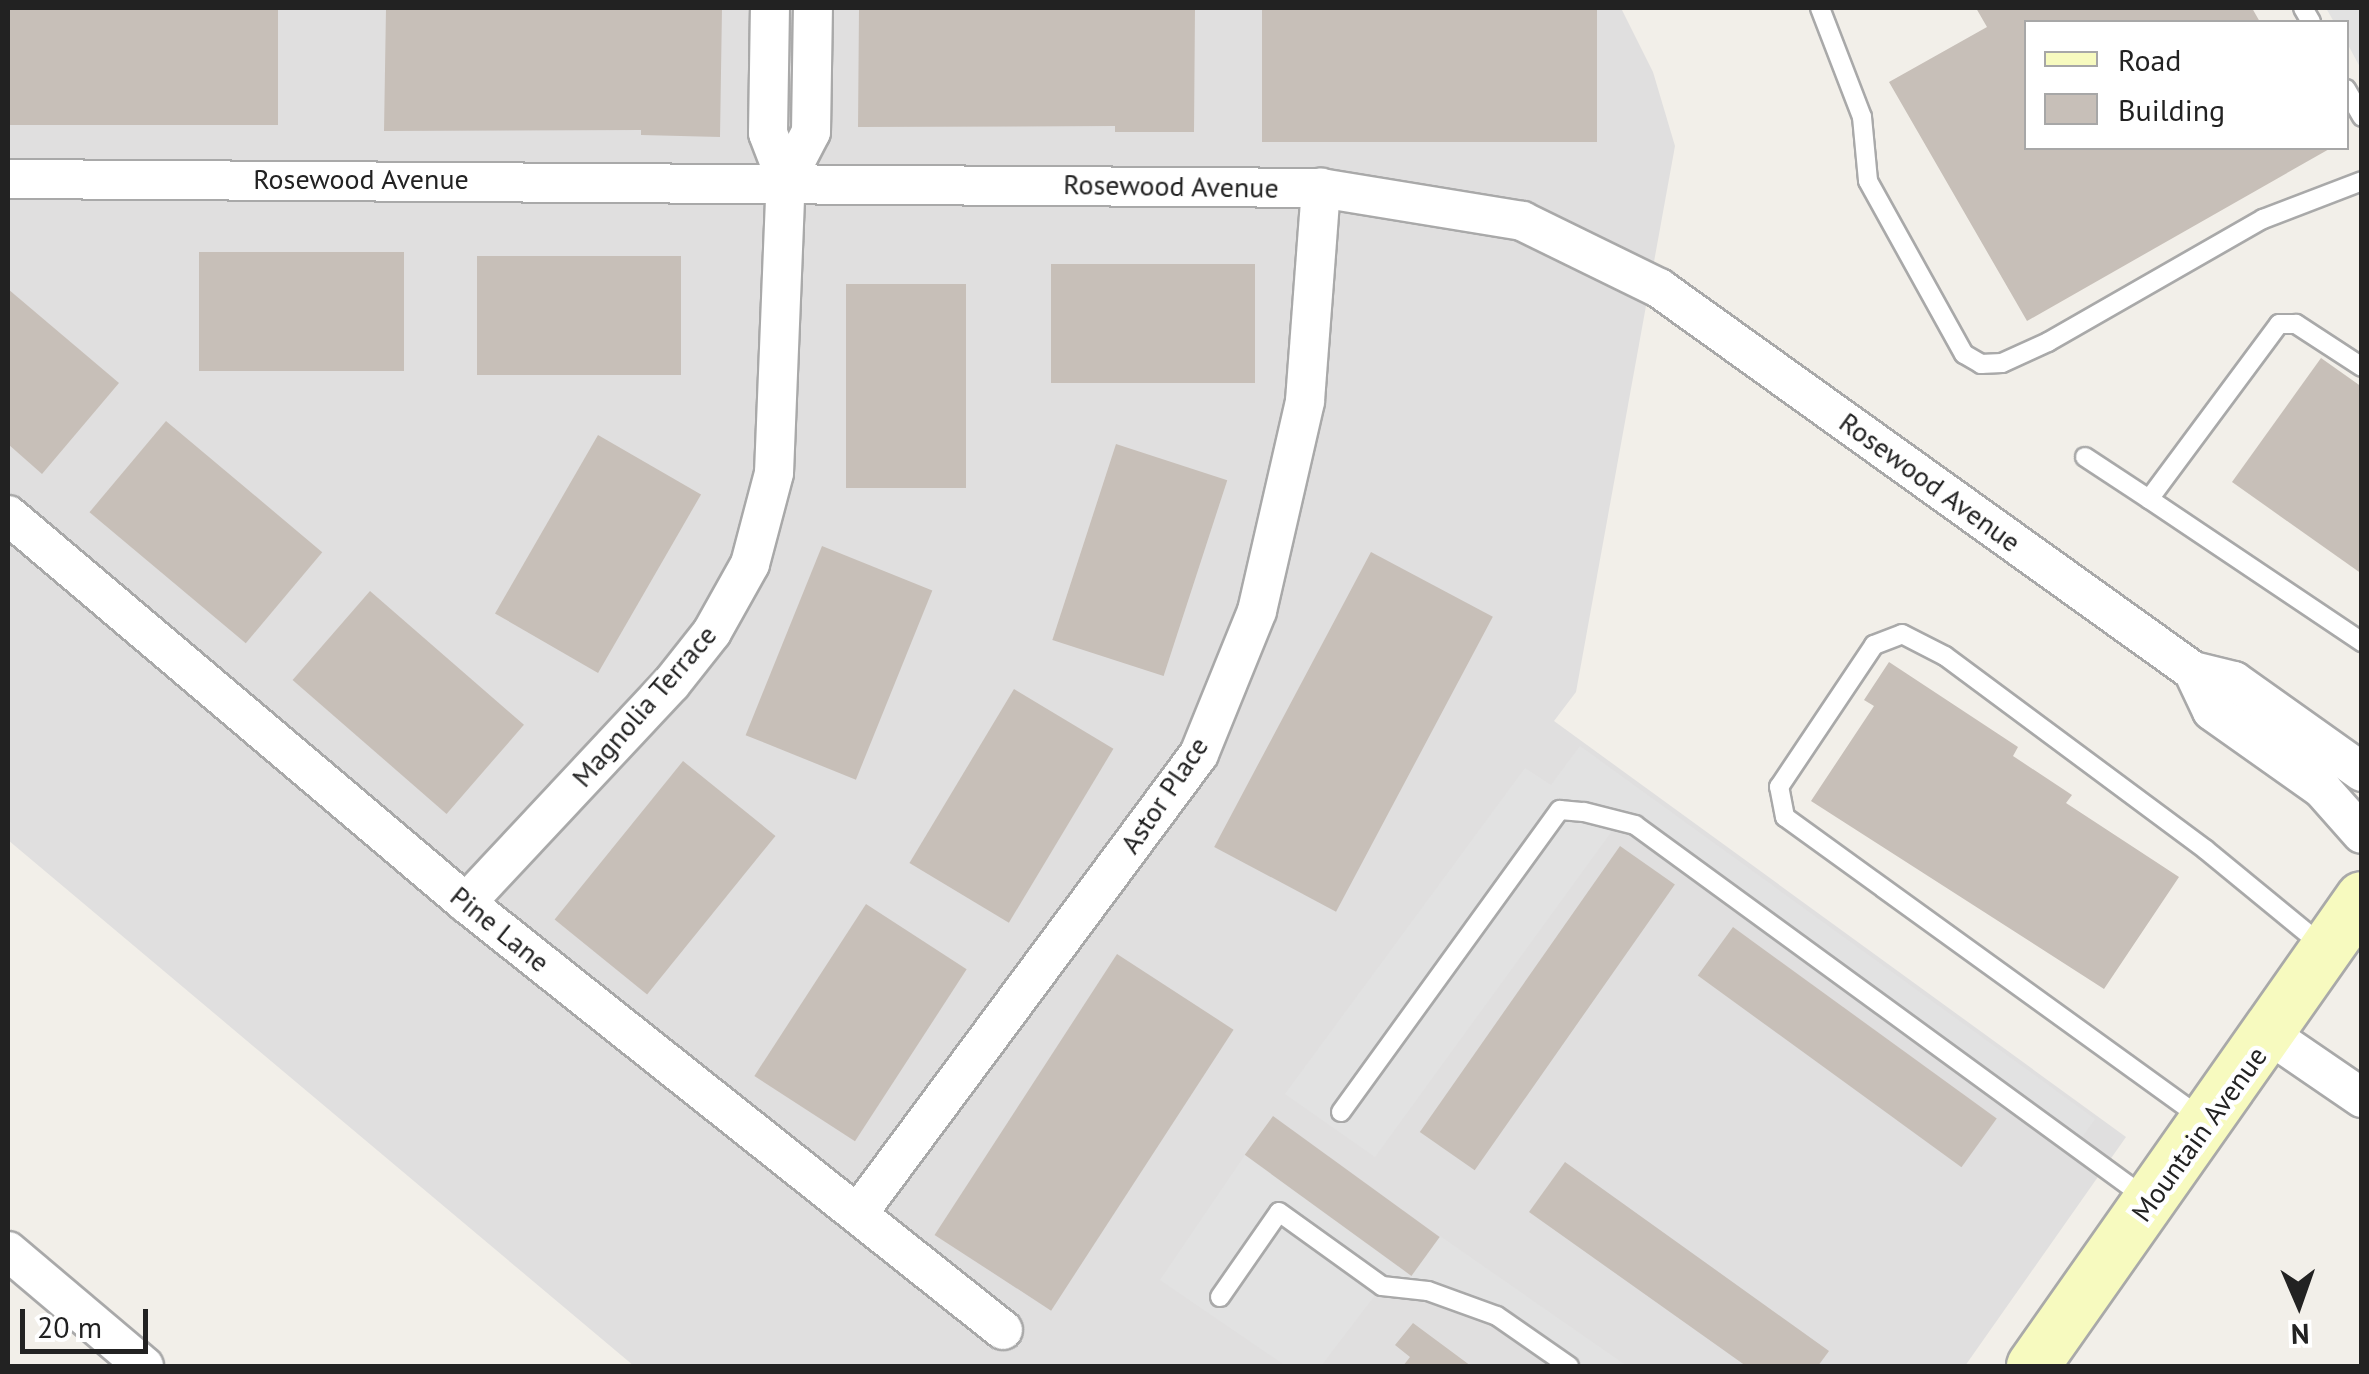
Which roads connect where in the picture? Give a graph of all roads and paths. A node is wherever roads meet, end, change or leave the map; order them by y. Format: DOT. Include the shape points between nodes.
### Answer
graph roads {
  1 [pos="770,8"];
  2 [pos="813,8"];
  3 [pos="1820,8"];
  4 [pos="2349,94"];
  5 [pos="2362,118"];
  6 [pos="8,179"];
  7 [pos="786,180"];
  8 [pos="2362,181"];
  9 [pos="1321,188"];
  10 [pos="2362,368"];
  11 [pos="2085,457"];
  12 [pos="2149,498"];
  13 [pos="8,515"];
  14 [pos="2362,642"];
  15 [pos="2193,671"];
  16 [pos="2362,772"];
  17 [pos="2362,834"];
  18 [pos="2362,898"];
  19 [pos="466,903"];
  20 [pos="2328,949"];
  21 [pos="2270,1034"];
  22 [pos="2362,1098"];
  23 [pos="1341,1112"];
  24 [pos="2208,1122"];
  25 [pos="2151,1201"];
  26 [pos="859,1212"];
  27 [pos="8,1251"];
  28 [pos="1220,1297"];
  29 [pos="1004,1330"];
  30 [pos="144,1366"];
  31 [pos="1569,1366"];
  32 [pos="2033,1366"];
  1 -- 7 [label="street, Magnolia Terrace" via="768,133"];
  2 -- 7 [label="street, Magnolia Terrace" via="811,132"];
  3 -- 8 [label="lane" via="1862,117 1868,181 1964,354 1981,364 2002,363 2048,342 2263,219"];
  4 -- 5 [label="lane"];
  6 -- 7 [label="street, Rosewood Avenue"];
  7 -- 9 [label="street, Rosewood Avenue"];
  7 -- 19 [label="street, Magnolia Terrace" via="774,473 750,564 712,632 671,684"];
  9 -- 15 [label="street, Rosewood Avenue" via="1522,222 1660,288"];
  9 -- 26 [label="street, Astor Place" via="1304,401 1257,611 1199,754"];
  10 -- 12 [label="lane" via="2296,324 2278,324"];
  11 -- 12 [label="lane"];
  12 -- 14 [label="lane"];
  13 -- 19 [label="street, Pine Lane"];
  15 -- 16 [label="street, Rosewood Avenue" via="2234,681"];
  15 -- 17 [label="street, Rosewood Avenue" via="2212,711 2322,789"];
  18 -- 20 [label="street, Mountain Avenue"];
  19 -- 26 [label="street, Pine Lane"];
  20 -- 21 [label="street, Mountain Avenue"];
  20 -- 24 [label="lane" via="1946,656 1902,634 1874,645 1778,786 1785,817"];
  21 -- 22 [label="street"];
  21 -- 24 [label="street, Mountain Avenue"];
  23 -- 25 [label="lane" via="1560,810 1584,812 1635,825"];
  24 -- 25 [label="street, Mountain Avenue"];
  25 -- 32 [label="street, Mountain Avenue"];
  26 -- 29 [label="street, Pine Lane"];
  27 -- 30 [label="street"];
  28 -- 31 [label="lane" via="1279,1212 1382,1286 1428,1291 1497,1316"];
}
